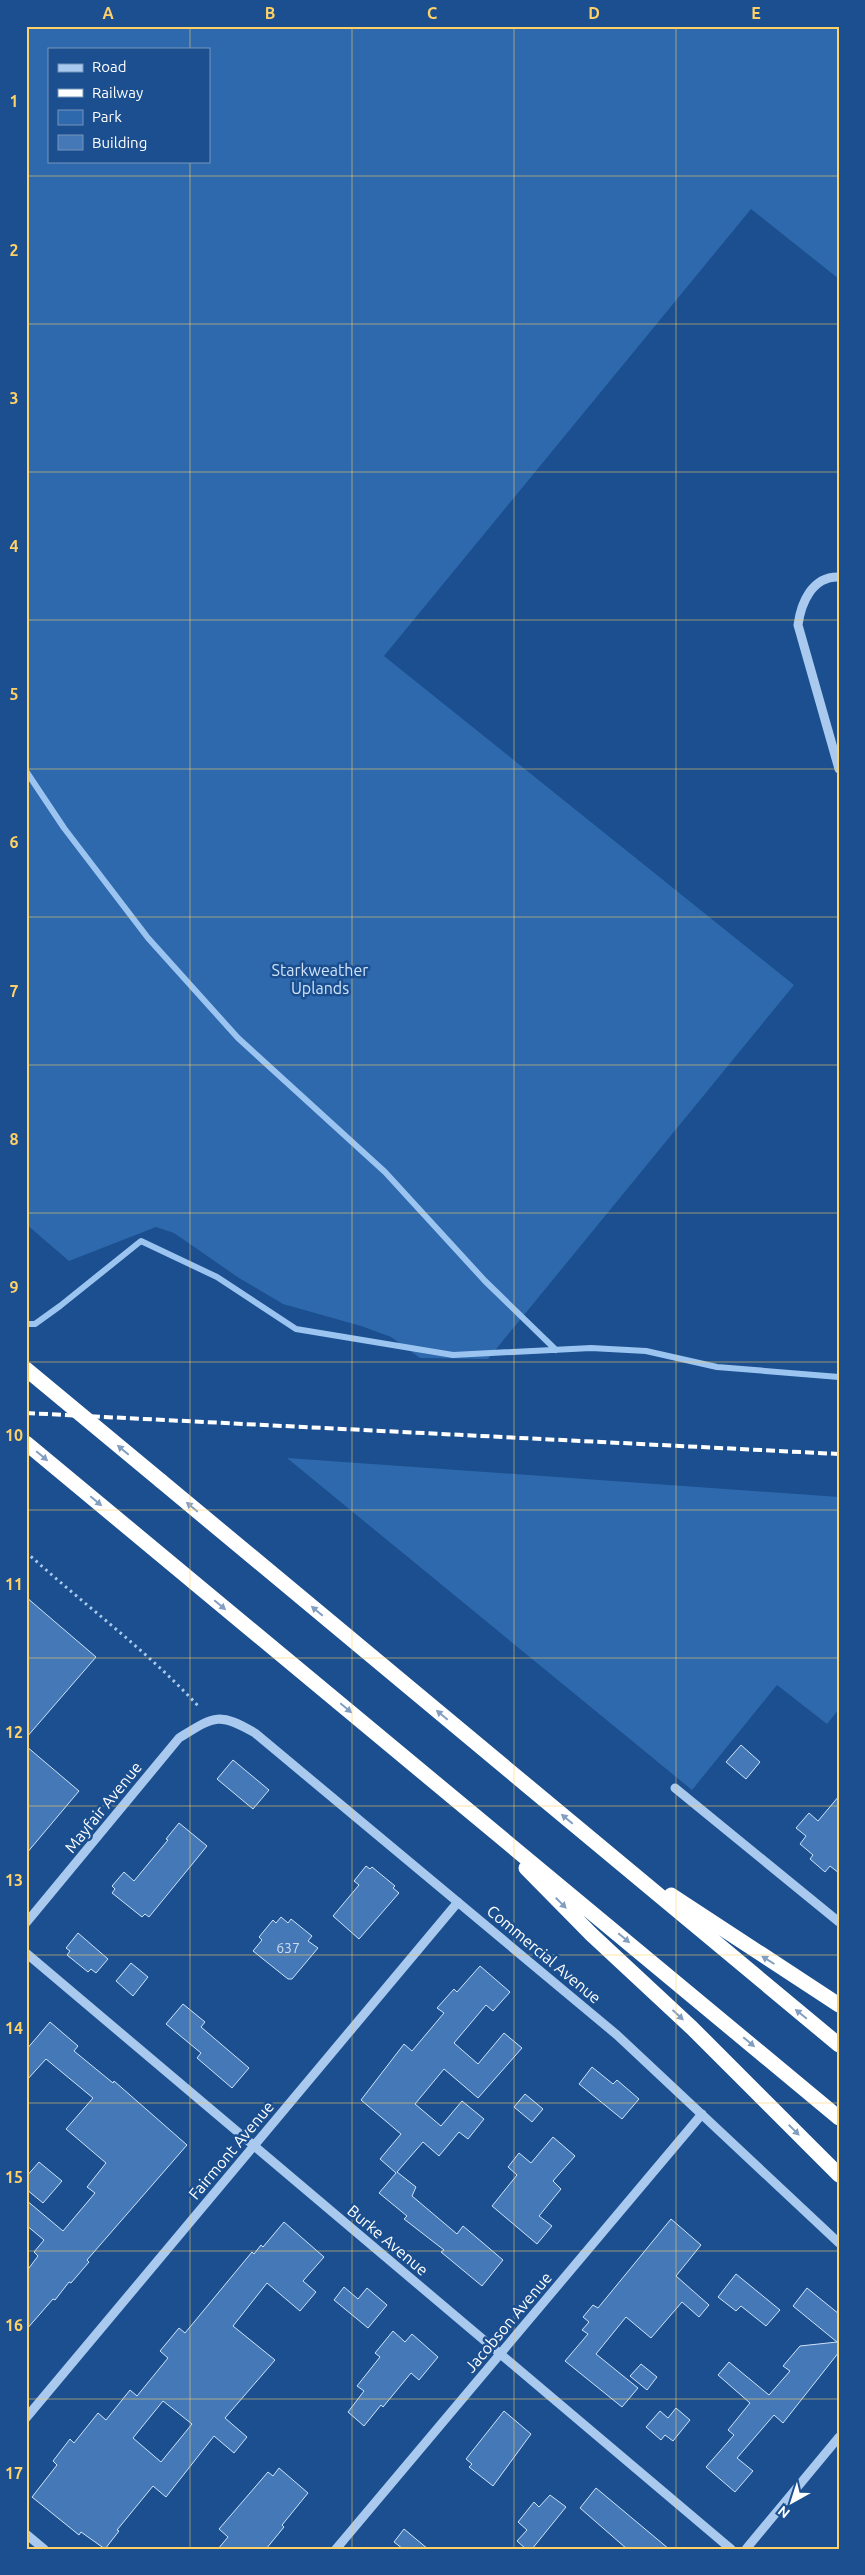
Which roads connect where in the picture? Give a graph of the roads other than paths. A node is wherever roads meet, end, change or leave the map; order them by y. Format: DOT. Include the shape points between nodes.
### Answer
graph roads {
  1 [pos="839,577"];
  2 [pos="839,769"];
  3 [pos="26,1369"];
  4 [pos="26,1443"];
  5 [pos="210,1719"];
  6 [pos="675,1788"];
  7 [pos="465,1806"];
  8 [pos="604,1851"];
  9 [pos="458,1902"];
  10 [pos="839,1922"];
  11 [pos="26,1923"];
  12 [pos="26,1953"];
  13 [pos="839,2006"];
  14 [pos="839,2045"];
  15 [pos="702,2114"];
  16 [pos="839,2118"];
  17 [pos="254,2146"];
  18 [pos="839,2175"];
  19 [pos="839,2244"];
  20 [pos="500,2354"];
  21 [pos="26,2418"];
  22 [pos="839,2437"];
  23 [pos="26,2534"];
  24 [pos="44,2549"];
  25 [pos="336,2549"];
  26 [pos="731,2549"];
  27 [pos="746,2549"];
  1 -- 2 [label="street" via="816,585 807,595 801,606 798,625"];
  8 -- 3 [label="highway, one-way, bridge"];
  4 -- 7 [label="highway, one-way"];
  5 -- 9 [label="street, Commercial Avenue" via="236,1722 255,1733"];
  5 -- 11 [label="street, Mayfair Avenue" via="179,1738"];
  6 -- 10 [label="street"];
  7 -- 16 [label="highway, one-way"];
  7 -- 18 [label="highway, one-way" via="591,1934 692,2028"];
  13 -- 8 [label="highway, one-way"];
  14 -- 8 [label="highway, one-way"];
  9 -- 15 [label="street, Commercial Avenue" via="617,2035"];
  9 -- 17 [label="street, Fairmont Avenue"];
  12 -- 17 [label="street, Burke Avenue"];
  15 -- 19 [label="street, Commercial Avenue"];
  15 -- 20 [label="street, Jacobson Avenue"];
  17 -- 20 [label="street, Burke Avenue"];
  17 -- 21 [label="street, Fairmont Avenue"];
  20 -- 25 [label="street, Jacobson Avenue"];
  20 -- 26 [label="street, Burke Avenue"];
  22 -- 27 [label="street"];
  23 -- 24 [label="street"];
}
